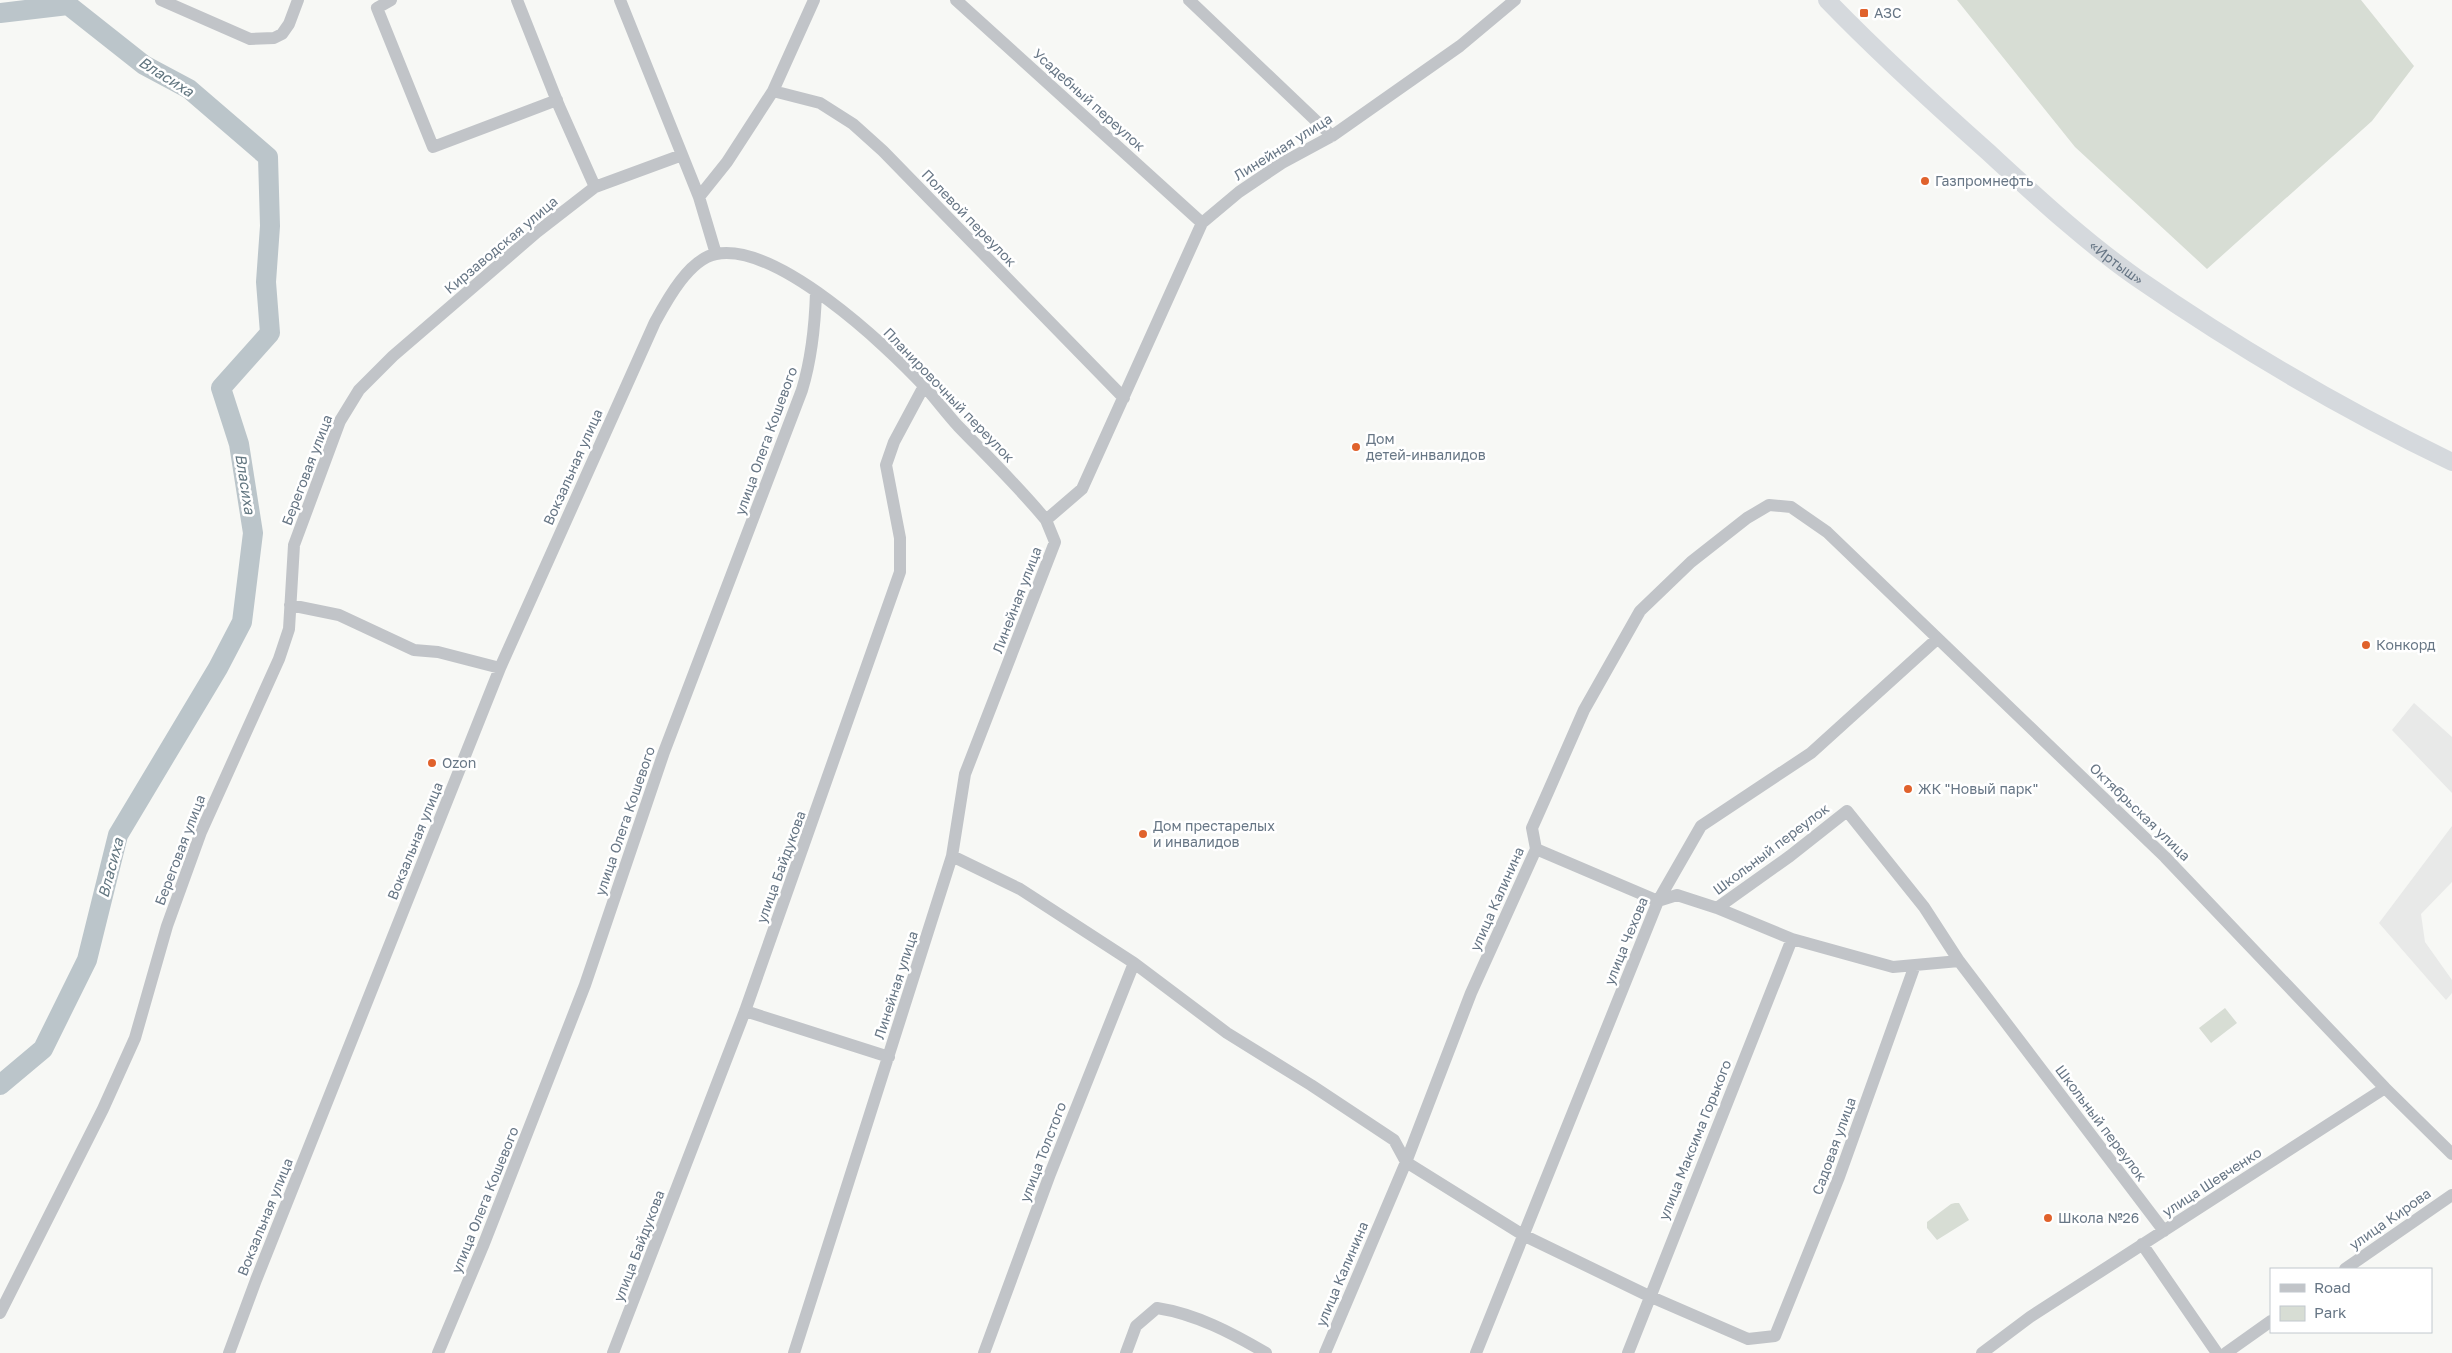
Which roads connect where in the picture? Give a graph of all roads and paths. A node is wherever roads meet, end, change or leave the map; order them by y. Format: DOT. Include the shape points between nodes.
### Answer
graph roads {
  1 [pos="161,0"];
  2 [pos="298,0"];
  3 [pos="391,0"];
  4 [pos="517,0"];
  5 [pos="814,0"];
  6 [pos="956,0"];
  7 [pos="1188,0"];
  8 [pos="1516,0"];
  9 [pos="1827,0"];
  10 [pos="624,1"];
  11 [pos="773,91"];
  12 [pos="557,100"];
  13 [pos="1332,136"];
  14 [pos="682,155"];
  15 [pos="595,187"];
  16 [pos="699,197"];
  17 [pos="1202,222"];
  18 [pos="716,254"];
  19 [pos="816,292"];
  20 [pos="924,386"];
  21 [pos="358,390"];
  22 [pos="1124,398"];
  23 [pos="2452,462"];
  24 [pos="1791,507"];
  25 [pos="1046,520"];
  26 [pos="290,605"];
  27 [pos="1937,639"];
  28 [pos="500,668"];
  29 [pos="1536,850"];
  30 [pos="952,856"];
  31 [pos="1658,901"];
  32 [pos="1717,908"];
  33 [pos="1792,938"];
  34 [pos="1959,961"];
  35 [pos="1134,963"];
  36 [pos="1914,965"];
  37 [pos="745,1011"];
  38 [pos="889,1057"];
  39 [pos="2385,1088"];
  40 [pos="2452,1154"];
  41 [pos="1406,1162"];
  42 [pos="2452,1195"];
  43 [pos="2164,1231"];
  44 [pos="1523,1235"];
  45 [pos="2142,1244"];
  46 [pos="2346,1268"];
  47 [pos="1649,1296"];
  48 [pos="0,1313"];
  49 [pos="2270,1322"];
  50 [pos="229,1353"];
  51 [pos="438,1353"];
  52 [pos="613,1353"];
  53 [pos="794,1353"];
  54 [pos="984,1353"];
  55 [pos="1126,1353"];
  56 [pos="1266,1353"];
  57 [pos="1325,1353"];
  58 [pos="1476,1353"];
  59 [pos="1628,1353"];
  60 [pos="1982,1353"];
  61 [pos="2217,1353"];
  62 [pos="2226,1353"];
  1 -- 2 [label="street" via="250,39 265,39 282,34"];
  3 -- 12 [label="street" via="377,8 433,147"];
  4 -- 12 [label="street"];
  5 -- 11 [label="street"];
  6 -- 17 [label="street, Усадебный переулок"];
  7 -- 13 [label="street"];
  8 -- 13 [label="street, Линейная улица" via="1460,46"];
  9 -- 23 [label="highway, «Иртыш»" via="1876,52 2068,224 2136,278 2390,432"];
  10 -- 14 [label="street"];
  11 -- 16 [label="street" via="727,162"];
  11 -- 22 [label="street, Полевой переулок" via="820,103 853,124"];
  12 -- 15 [label="street"];
  13 -- 17 [label="street, Линейная улица" via="1282,163"];
  14 -- 15 [label="street, Кирзаводская улица"];
  14 -- 16 [label="street"];
  15 -- 21 [label="street, Кирзаводская улица" via="537,232"];
  16 -- 18 [label="street"];
  17 -- 22 [label="street, Линейная улица"];
  18 -- 19 [label="street, Планировочный переулок" via="737,253 776,265"];
  18 -- 28 [label="street, Вокзальная улица" via="702,259 673,289 655,322"];
  19 -- 20 [label="street, Планировочный переулок" via="871,335"];
  19 -- 51 [label="street, улица Олега Кошевого" via="815,329 802,390 664,752 585,985"];
  20 -- 25 [label="street, Планировочный переулок"];
  20 -- 37 [label="street, улица Байдукова" via="894,442 886,465 900,538 900,572"];
  21 -- 26 [label="street, Береговая улица" via="340,420 294,545"];
  22 -- 25 [label="street, Линейная улица" via="1082,489"];
  24 -- 27 [label="street, Октябрьская улица" via="1827,532"];
  24 -- 29 [label="street, улица Калинина" via="1769,505 1747,518 1691,562 1640,611 1584,710 1532,828"];
  25 -- 30 [label="street, Линейная улица" via="1055,542 966,774"];
  26 -- 28 [label="street" via="339,615 414,650 438,652"];
  26 -- 48 [label="street, Береговая улица" via="280,659 201,832 167,926 136,1038 104,1109"];
  27 -- 31 [label="street, улица Чехова" via="1811,753 1701,826"];
  27 -- 39 [label="street, Октябрьская улица" via="2166,857"];
  28 -- 50 [label="street, Вокзальная улица"];
  29 -- 31 [label="street"];
  29 -- 41 [label="street, улица Калинина" via="1472,993"];
  30 -- 35 [label="street" via="1020,888"];
  30 -- 38 [label="street, Линейная улица"];
  31 -- 32 [label="street" via="1677,895"];
  31 -- 44 [label="street, улица Чехова"];
  32 -- 33 [label="street, Школьный переулок"];
  32 -- 34 [label="street, Школьный переулок" via="1847,811 1924,907"];
  33 -- 36 [label="street, Школьный переулок" via="1893,967"];
  33 -- 47 [label="street, улица Максима Горького"];
  34 -- 36 [label="street, Школьный переулок"];
  34 -- 43 [label="street, Школьный переулок"];
  35 -- 41 [label="street" via="1227,1033 1394,1140"];
  35 -- 54 [label="street, улица Толстого" via="1050,1174"];
  36 -- 47 [label="street, Садовая улица" via="1840,1177 1775,1336 1748,1339"];
  37 -- 38 [label="street"];
  37 -- 52 [label="street, улица Байдукова"];
  38 -- 53 [label="street, Линейная улица"];
  39 -- 40 [label="street, Октябрьская улица"];
  39 -- 43 [label="street, улица Шевченко"];
  41 -- 44 [label="street"];
  41 -- 57 [label="street, улица Калинина"];
  42 -- 46 [label="street, улица Кирова"];
  43 -- 45 [label="street, улица Шевченко"];
  44 -- 47 [label="street"];
  44 -- 58 [label="street, улица Чехова"];
  45 -- 60 [label="street, улица Шевченко" via="2030,1317"];
  45 -- 61 [label="street"];
  47 -- 59 [label="street, улица Максима Горького"];
  49 -- 62 [label="street"];
  55 -- 56 [label="street" via="1136,1326 1157,1308 1177,1311 1234,1334"];
}
